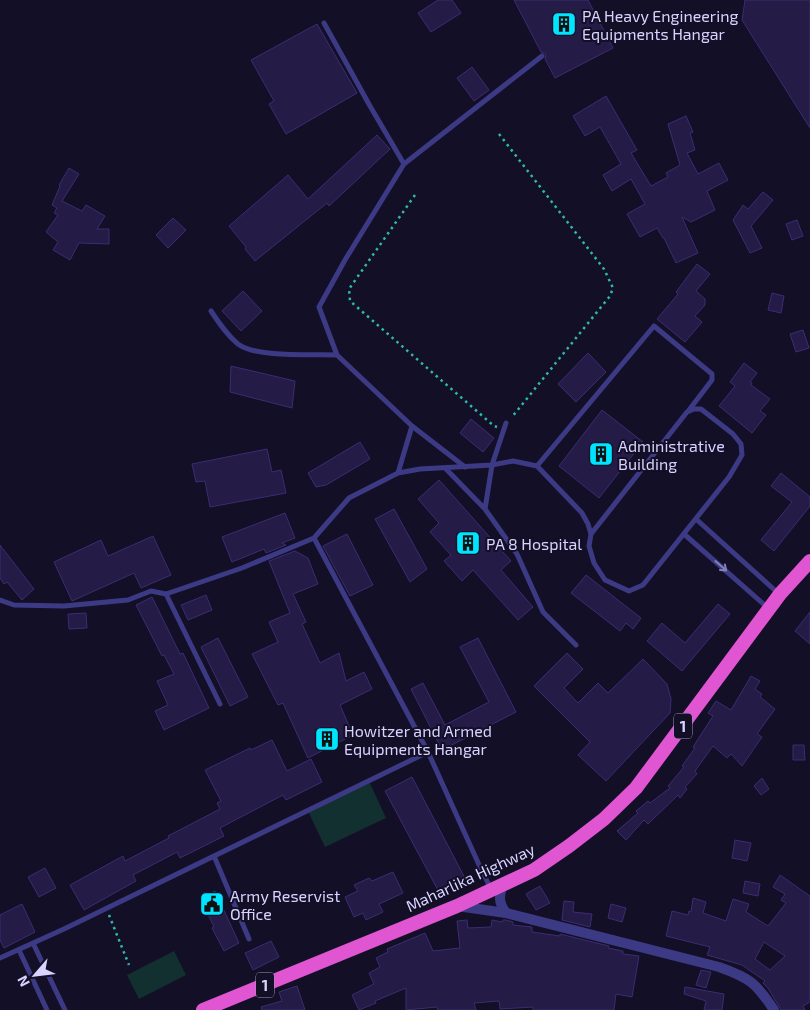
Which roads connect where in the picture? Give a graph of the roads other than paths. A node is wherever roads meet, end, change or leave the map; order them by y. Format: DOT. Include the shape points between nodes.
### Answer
graph roads {
  1 [pos="324,23"];
  2 [pos="542,56"];
  3 [pos="404,164"];
  4 [pos="211,311"];
  5 [pos="337,355"];
  6 [pos="687,412"];
  7 [pos="506,423"];
  8 [pos="412,426"];
  9 [pos="492,465"];
  10 [pos="536,466"];
  11 [pos="465,467"];
  12 [pos="446,468"];
  13 [pos="398,473"];
  14 [pos="485,509"];
  15 [pos="696,519"];
  16 [pos="591,534"];
  17 [pos="684,534"];
  18 [pos="314,538"];
  19 [pos="810,561"];
  20 [pos="166,594"];
  21 [pos="780,594"];
  22 [pos="0,600"];
  23 [pos="769,609"];
  24 [pos="576,645"];
  25 [pos="220,704"];
  26 [pos="428,752"];
  27 [pos="214,856"];
  28 [pos="497,886"];
  29 [pos="457,906"];
  30 [pos="506,913"];
  31 [pos="249,939"];
  32 [pos="33,943"];
  33 [pos="18,950"];
  34 [pos="0,958"];
  35 [pos="47,1010"];
  36 [pos="65,1010"];
  37 [pos="203,1010"];
  38 [pos="774,1010"];
  1 -- 3 [label="lane"];
  2 -- 3 [label="lane"];
  3 -- 5 [label="lane" via="319,307"];
  4 -- 5 [label="lane" via="240,345 269,354"];
  5 -- 8 [label="lane"];
  6 -- 10 [label="lane" via="712,380 712,374 654,326"];
  6 -- 15 [label="lane" via="701,409 734,434 741,444 742,455 738,465"];
  6 -- 16 [label="lane"];
  7 -- 9 [label="lane"];
  8 -- 11 [label="lane"];
  8 -- 13 [label="lane"];
  9 -- 10 [label="lane" via="513,462"];
  9 -- 11 [label="lane"];
  9 -- 14 [label="lane"];
  10 -- 16 [label="lane" via="582,513"];
  11 -- 12 [label="lane"];
  12 -- 13 [label="lane"];
  12 -- 14 [label="lane"];
  13 -- 18 [label="lane" via="350,498"];
  14 -- 24 [label="lane" via="517,554 543,612"];
  15 -- 17 [label="lane"];
  15 -- 21 [label="lane"];
  16 -- 17 [label="lane" via="589,546 594,563 606,580 629,591 643,585"];
  17 -- 23 [label="lane, one-way"];
  18 -- 20 [label="lane" via="242,568"];
  18 -- 26 [label="lane"];
  19 -- 21 [label="highway, Maharlika Highway / 1"];
  20 -- 22 [label="lane" via="151,591 128,600 64,606 14,605"];
  20 -- 25 [label="lane"];
  21 -- 23 [label="highway, Maharlika Highway / 1"];
  23 -- 28 [label="highway, Maharlika Highway / 1" via="636,788 569,846 534,870"];
  26 -- 27 [label="lane"];
  26 -- 28 [label="lane" via="480,867"];
  27 -- 31 [label="lane"];
  27 -- 32 [label="lane"];
  28 -- 29 [label="highway, Maharlika Highway / 1"];
  28 -- 30 [label="street" via="501,906"];
  29 -- 30 [label="street"];
  29 -- 37 [label="highway, Maharlika Highway / 1"];
  30 -- 38 [label="street" via="728,970 750,980"];
  32 -- 33 [label="lane"];
  32 -- 36 [label="lane"];
  33 -- 34 [label="lane"];
  33 -- 35 [label="lane"];
}
